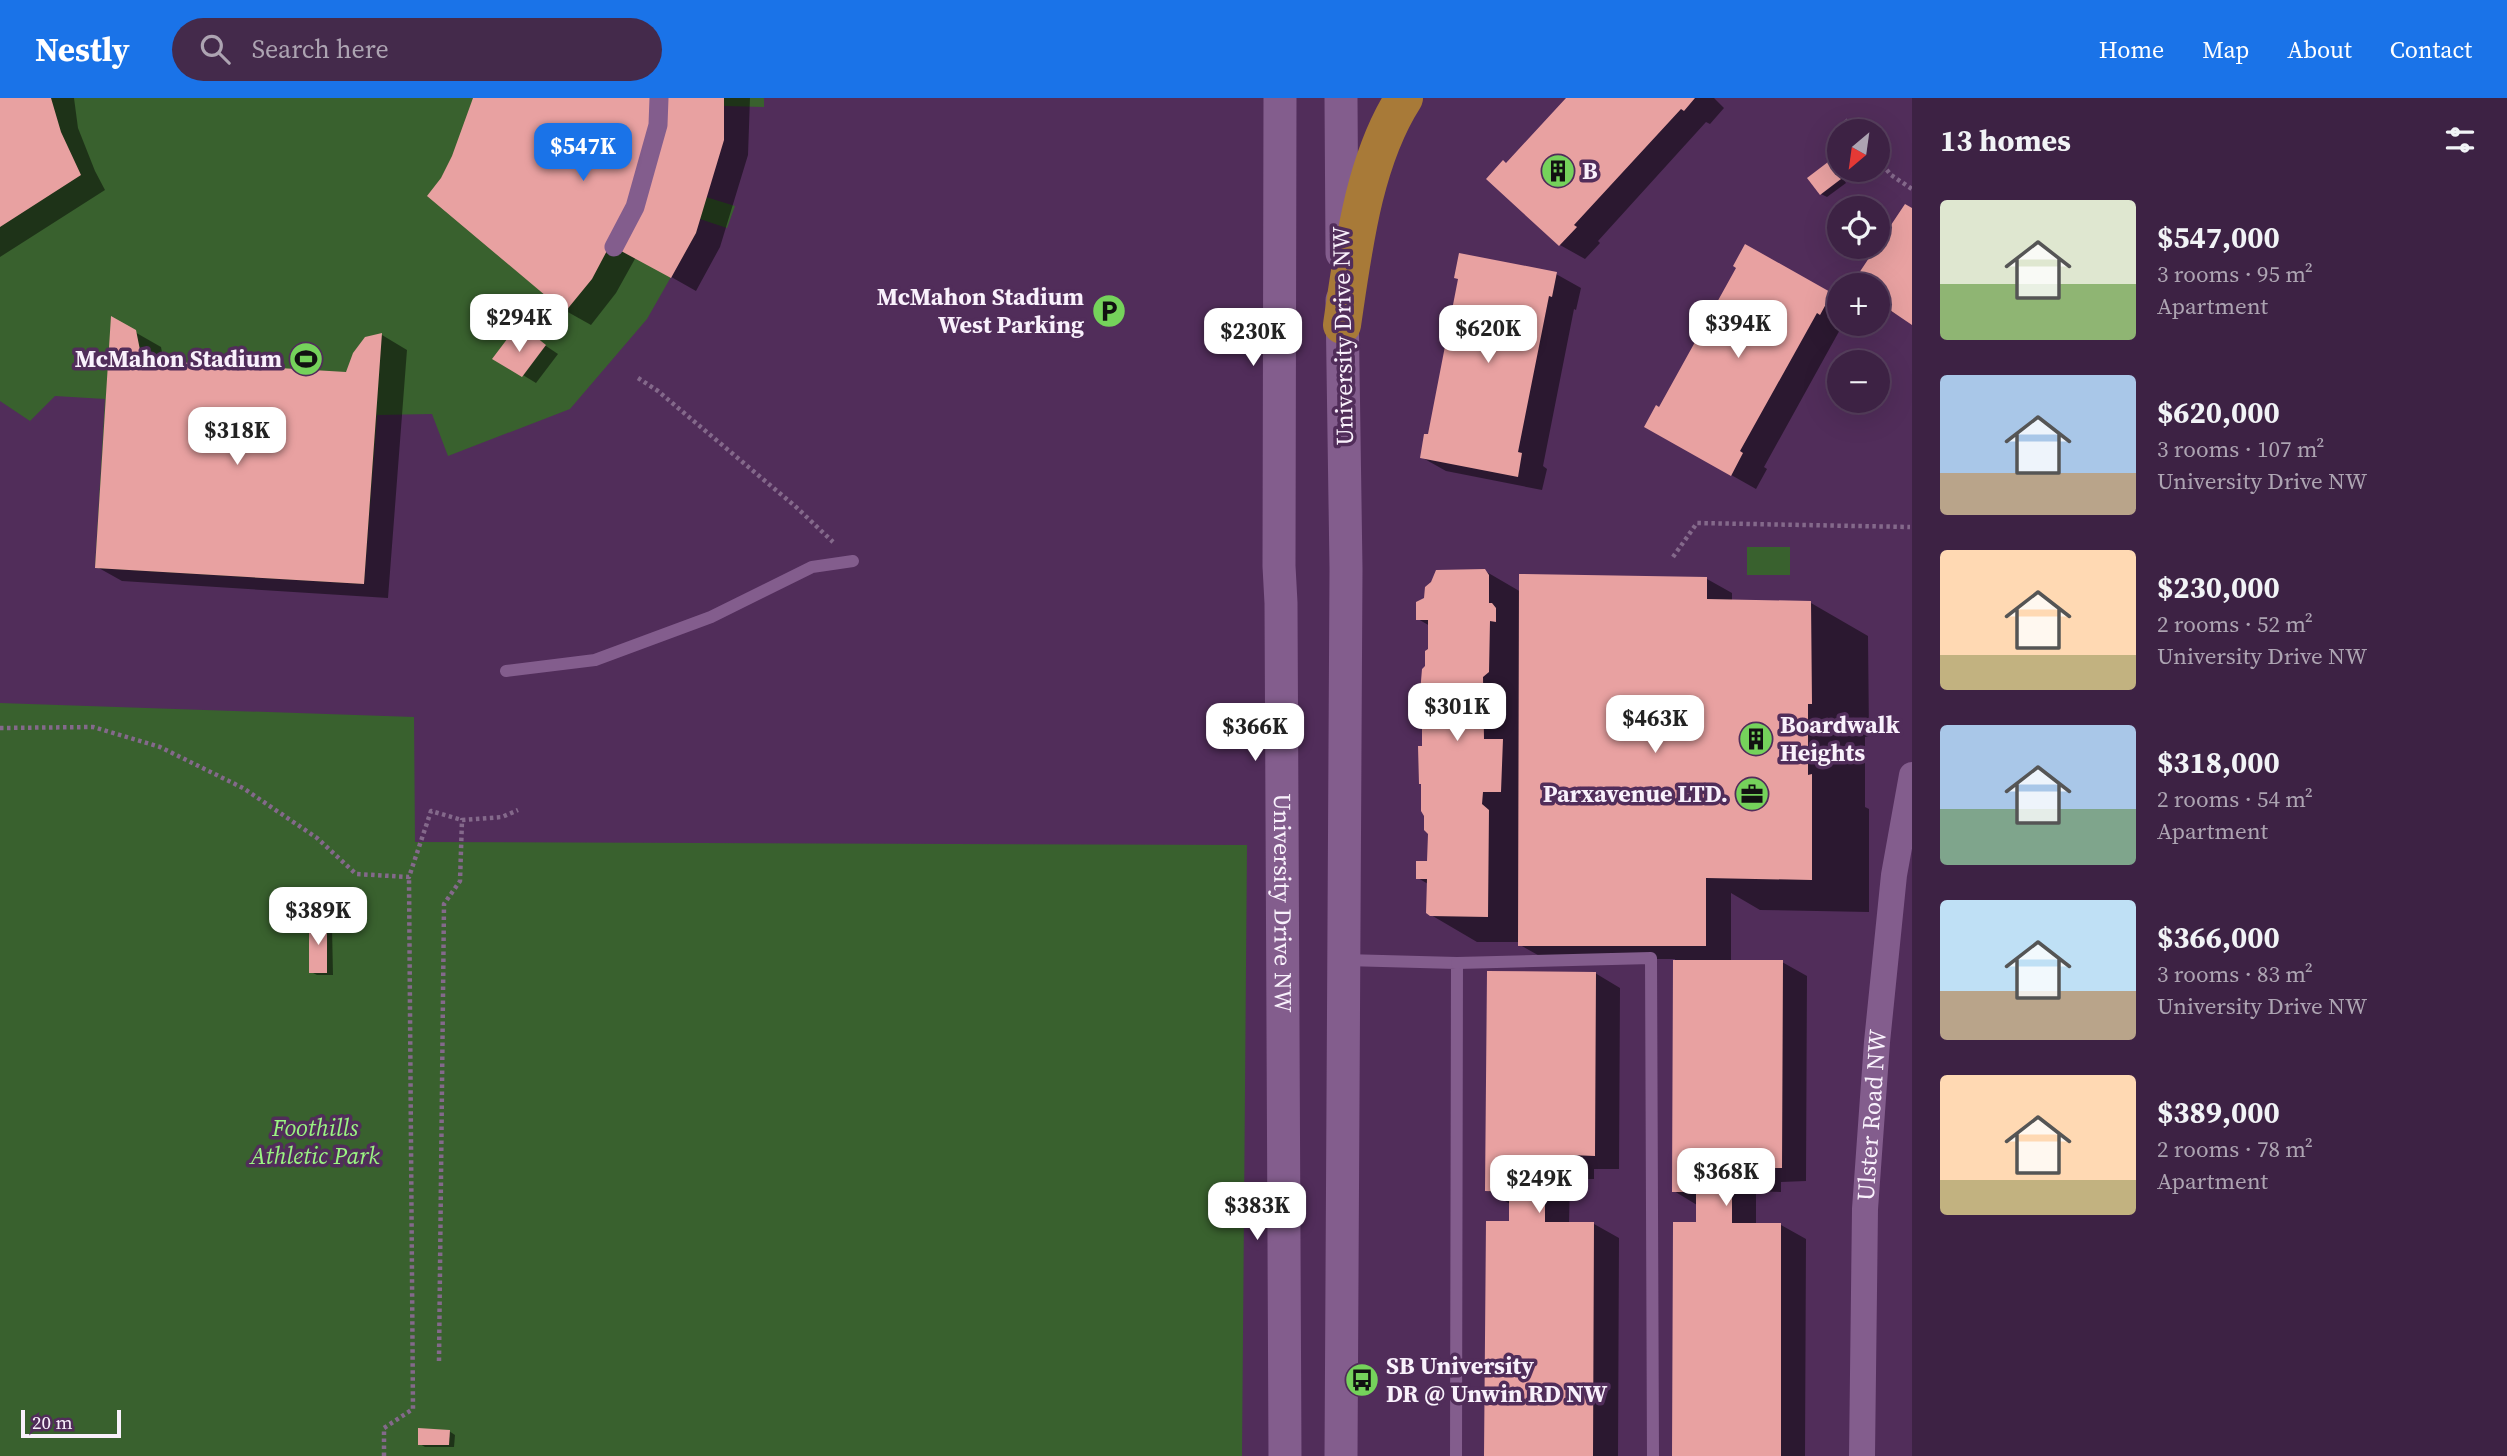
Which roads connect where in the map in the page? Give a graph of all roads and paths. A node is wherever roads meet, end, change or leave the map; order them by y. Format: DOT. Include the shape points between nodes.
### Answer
graph roads {
  1 [pos="660,98"];
  2 [pos="1280,98"];
  3 [pos="1341,98"];
  4 [pos="1404,98"];
  5 [pos="1890,174"];
  6 [pos="1912,189"];
  7 [pos="614,247"];
  8 [pos="1342,325"];
  9 [pos="638,378"];
  10 [pos="1910,527"];
  11 [pos="1673,557"];
  12 [pos="853,561"];
  13 [pos="506,671"];
  14 [pos="0,728"];
  15 [pos="1912,775"];
  16 [pos="518,810"];
  17 [pos="462,820"];
  18 [pos="409,877"];
  19 [pos="1344,960"];
  20 [pos="1457,963"];
  21 [pos="439,1361"];
  22 [pos="384,1456"];
  23 [pos="1284,1456"];
  24 [pos="1341,1456"];
  25 [pos="1456,1456"];
  26 [pos="1653,1456"];
  27 [pos="1862,1456"];
  1 -- 7 [label="street" via="658,125 635,207"];
  2 -- 23 [label="street, University Drive NW"];
  3 -- 8 [label="street, University Drive NW"];
  4 -- 8 [label="highway" via="1392,117 1358,218"];
  5 -- 6 [label="path"];
  8 -- 19 [label="street, University Drive NW"];
  9 -- 12 [label="path" via="795,506"];
  10 -- 11 [label="path" via="1697,523"];
  12 -- 13 [label="lane" via="812,567 711,617 594,660"];
  14 -- 18 [label="path" via="93,727 160,747 243,788 317,838 356,874"];
  15 -- 27 [label="street, Ulster Road NW" via="1894,875 1877,1042 1866,1209"];
  16 -- 17 [label="path" via="502,817"];
  17 -- 18 [label="path" via="431,811"];
  17 -- 21 [label="path" via="460,881 444,904"];
  18 -- 22 [label="path" via="413,1409 384,1428"];
  19 -- 20 [label="lane"];
  19 -- 24 [label="street, University Drive NW"];
  20 -- 25 [label="lane"];
  20 -- 26 [label="lane" via="1651,958"];
}
